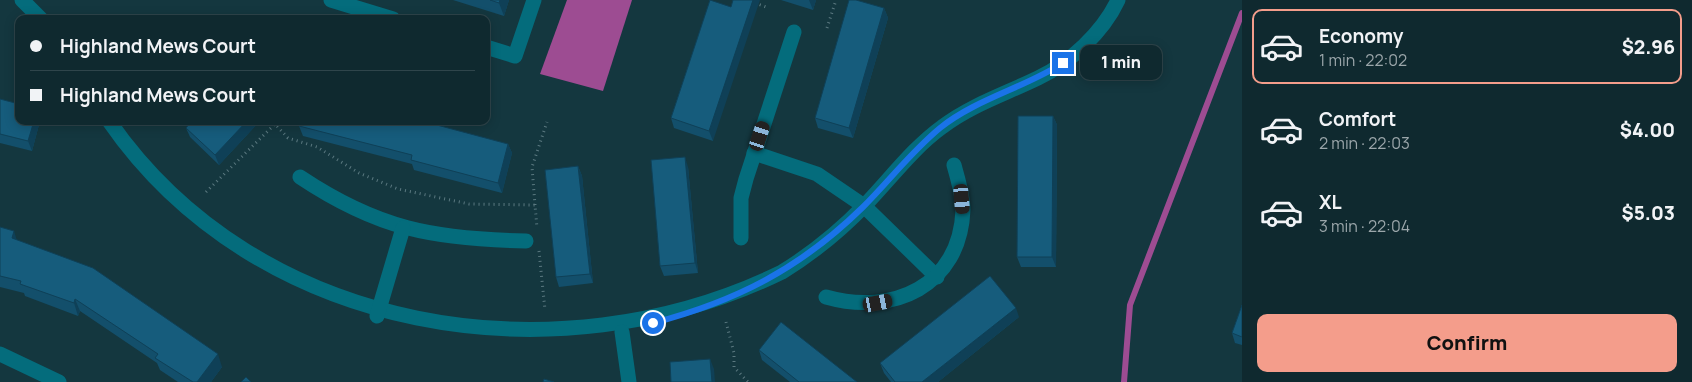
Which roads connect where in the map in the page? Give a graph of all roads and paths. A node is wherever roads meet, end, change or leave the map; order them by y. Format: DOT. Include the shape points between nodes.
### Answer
graph roads {
  1 [pos="22,0"];
  2 [pos="331,0"];
  3 [pos="534,0"];
  4 [pos="836,0"];
  5 [pos="1118,0"];
  6 [pos="752,2"];
  7 [pos="766,7"];
  8 [pos="37,15"];
  9 [pos="380,15"];
  10 [pos="827,28"];
  11 [pos="794,32"];
  12 [pos="490,48"];
  13 [pos="547,122"];
  14 [pos="112,125"];
  15 [pos="275,125"];
  16 [pos="278,125"];
  17 [pos="754,153"];
  18 [pos="954,165"];
  19 [pos="300,177"];
  20 [pos="206,192"];
  21 [pos="535,205"];
  22 [pos="864,206"];
  23 [pos="402,228"];
  24 [pos="741,238"];
  25 [pos="534,240"];
  26 [pos="936,277"];
  27 [pos="826,296"];
  28 [pos="545,312"];
  29 [pos="377,316"];
  30 [pos="726,322"];
  31 [pos="622,332"];
  32 [pos="0,354"];
  33 [pos="59,382"];
  34 [pos="628,382"];
  35 [pos="748,382"];
  1 -- 8 [label="street"];
  2 -- 9 [label="street"];
  3 -- 12 [label="street" via="515,56"];
  4 -- 10 [label="path"];
  5 -- 22 [label="street" via="1102,25 1063,63 1039,78 968,109 940,128"];
  6 -- 7 [label="path"];
  11 -- 17 [label="street"];
  13 -- 21 [label="path" via="532,167"];
  14 -- 29 [label="street" via="150,172 191,213 234,246 276,273 323,296"];
  15 -- 20 [label="path"];
  16 -- 21 [label="path" via="288,138 317,147 359,173 398,189 469,204"];
  17 -- 22 [label="street" via="819,175"];
  17 -- 24 [label="street" via="741,198"];
  18 -- 26 [label="street" via="963,210 952,254"];
  19 -- 23 [label="street" via="352,208"];
  21 -- 25 [label="path"];
  22 -- 26 [label="street"];
  22 -- 31 [label="street" via="832,236 779,274 684,315"];
  23 -- 25 [label="street" via="460,238"];
  23 -- 29 [label="street"];
  25 -- 28 [label="path"];
  26 -- 27 [label="street" via="899,299 878,303 844,302"];
  29 -- 31 [label="street" via="429,330 481,337 536,339"];
  30 -- 35 [label="path" via="734,367"];
  31 -- 34 [label="street"];
  32 -- 33 [label="street"];
}
